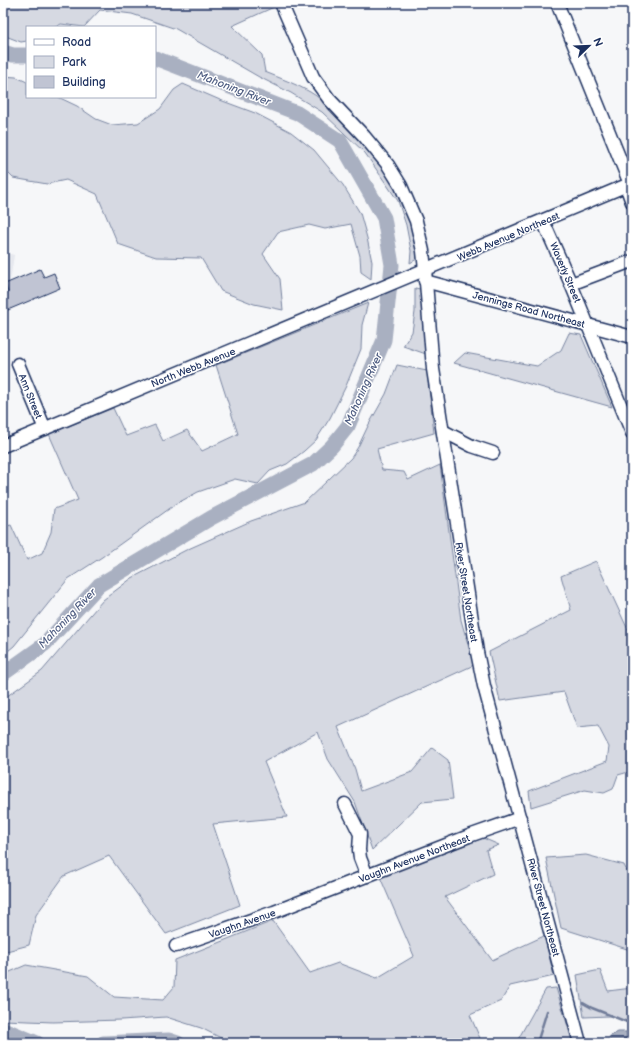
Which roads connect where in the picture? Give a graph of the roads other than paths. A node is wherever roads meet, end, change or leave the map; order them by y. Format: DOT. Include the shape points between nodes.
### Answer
graph roads {
  1 [pos="280,3"];
  2 [pos="557,3"];
  3 [pos="629,185"];
  4 [pos="632,202"];
  5 [pos="543,221"];
  6 [pos="632,261"];
  7 [pos="425,276"];
  8 [pos="572,284"];
  9 [pos="384,288"];
  10 [pos="588,325"];
  11 [pos="632,337"];
  12 [pos="18,364"];
  13 [pos="45,429"];
  14 [pos="443,432"];
  15 [pos="632,433"];
  16 [pos="3,446"];
  17 [pos="493,453"];
  18 [pos="345,804"];
  19 [pos="520,818"];
  20 [pos="367,876"];
  21 [pos="307,899"];
  22 [pos="176,946"];
  23 [pos="580,1043"];
  1 -- 7 [label="street, River Street Northeast" via="317,82 395,175 412,209 419,233"];
  2 -- 3 [label="street"];
  3 -- 4 [label="street"];
  3 -- 5 [label="street, Webb Avenue Northeast"];
  5 -- 7 [label="street, Webb Avenue Northeast"];
  5 -- 8 [label="street, Waverly Street"];
  6 -- 8 [label="street"];
  7 -- 9 [label="street, Webb Avenue Northeast"];
  7 -- 10 [label="street, Jennings Road Northeast"];
  7 -- 14 [label="street, River Street Northeast" via="432,362"];
  8 -- 10 [label="street, Waverly Street"];
  9 -- 13 [label="street, North Webb Avenue"];
  10 -- 11 [label="street, Jennings Road Northeast"];
  10 -- 15 [label="street, Waverly Street"];
  12 -- 13 [label="street, Ann Street"];
  13 -- 16 [label="street, North Webb Avenue"];
  14 -- 17 [label="street"];
  14 -- 19 [label="street, River Street Northeast" via="476,652"];
  18 -- 20 [label="street" via="360,834 359,850"];
  19 -- 20 [label="street, Vaughn Avenue Northeast"];
  19 -- 23 [label="street, River Street Northeast"];
  20 -- 21 [label="street, Vaughn Avenue Northeast"];
  21 -- 22 [label="street, Vaughn Avenue"];
}
